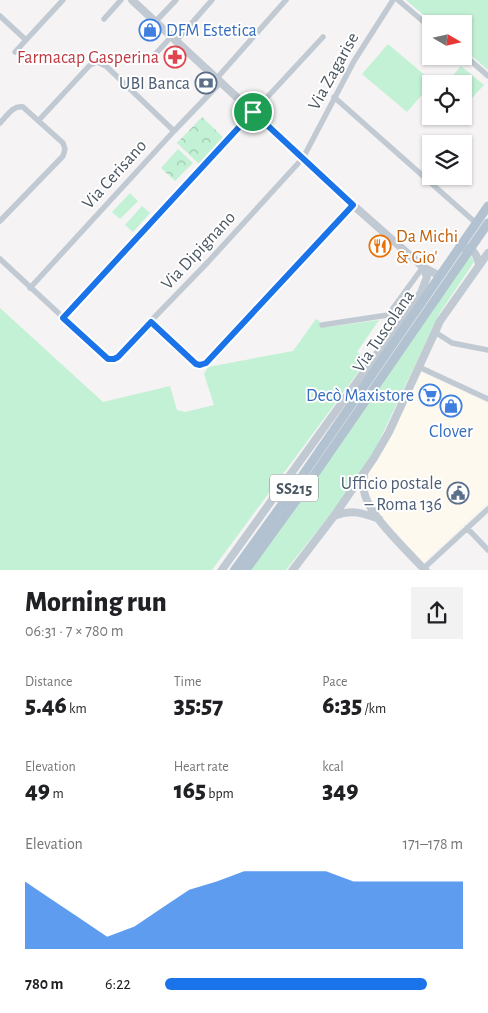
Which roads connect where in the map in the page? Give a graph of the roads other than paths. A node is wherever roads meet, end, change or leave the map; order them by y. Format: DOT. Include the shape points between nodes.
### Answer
graph roads {
  1 [pos="63,0"];
  2 [pos="121,0"];
  3 [pos="176,0"];
  4 [pos="212,0"];
  5 [pos="286,0"];
  6 [pos="392,0"];
  7 [pos="398,0"];
  8 [pos="136,2"];
  9 [pos="0,16"];
  10 [pos="104,19"];
  11 [pos="422,20"];
  12 [pos="155,22"];
  13 [pos="323,37"];
  14 [pos="174,39"];
  15 [pos="26,40"];
  16 [pos="15,52"];
  17 [pos="148,61"];
  18 [pos="472,62"];
  19 [pos="488,76"];
  20 [pos="219,80"];
  21 [pos="334,97"];
  22 [pos="253,112"];
  23 [pos="39,120"];
  24 [pos="0,123"];
  25 [pos="174,131"];
  26 [pos="303,158"];
  27 [pos="353,205"];
  28 [pos="488,206"];
  29 [pos="0,221"];
  30 [pos="476,223"];
  31 [pos="488,223"];
  32 [pos="459,248"];
  33 [pos="470,248"];
  34 [pos="488,254"];
  35 [pos="0,259"];
  36 [pos="479,266"];
  37 [pos="423,267"];
  38 [pos="440,276"];
  39 [pos="30,288"];
  40 [pos="422,290"];
  41 [pos="63,318"];
  42 [pos="151,322"];
  43 [pos="322,325"];
  44 [pos="405,328"];
  45 [pos="435,332"];
  46 [pos="488,350"];
  47 [pos="419,367"];
  48 [pos="488,399"];
  49 [pos="353,403"];
  50 [pos="315,441"];
  51 [pos="364,475"];
  52 [pos="488,509"];
  53 [pos="334,516"];
  54 [pos="379,520"];
  55 [pos="467,528"];
  56 [pos="488,550"];
  57 [pos="425,569"];
  58 [pos="221,570"];
  59 [pos="234,570"];
  60 [pos="245,570"];
  61 [pos="292,570"];
  1 -- 15 [label="street"];
  2 -- 10 [label="street"];
  3 -- 12 [label="street"];
  4 -- 14 [label="street"];
  5 -- 20 [label="street, Via Cerisano"];
  6 -- 21 [label="street, Via Zagarise"];
  7 -- 11 [label="street"];
  8 -- 12 [label="street"];
  9 -- 15 [label="street"];
  12 -- 14 [label="street"];
  13 -- 22 [label="street"];
  14 -- 17 [label="street"];
  14 -- 20 [label="street"];
  15 -- 16 [label="street"];
  18 -- 19 [label="street"];
  20 -- 22 [label="street"];
  20 -- 25 [label="street, Via Cerisano"];
  21 -- 26 [label="street, Via Zagarise"];
  21 -- 30 [label="street"];
  22 -- 26 [label="street"];
  22 -- 41 [label="street"];
  23 -- 24 [label="street" via="20,106"];
  23 -- 25 [label="street" via="91,64 97,62 106,66"];
  23 -- 29 [label="street" via="63,143 65,153"];
  25 -- 39 [label="street, Via Cerisano"];
  26 -- 27 [label="street"];
  26 -- 42 [label="street, Via Dipignano"];
  27 -- 37 [label="street"];
  27 -- 42 [label="street" via="206,363 196,364"];
  28 -- 30 [label="main road, Via Tuscolana / SS215"];
  30 -- 32 [label="main road, Via Tuscolana / SS215"];
  31 -- 33 [label="main road, Via Tuscolana / SS215"];
  32 -- 33 [label="street"];
  32 -- 38 [label="main road, Via Tuscolana / SS215"];
  33 -- 36 [label="street" via="478,258"];
  33 -- 60 [label="main road, Via Tuscolana / SS215"];
  34 -- 36 [label="street"];
  35 -- 39 [label="street"];
  36 -- 45 [label="street"];
  37 -- 38 [label="street"];
  37 -- 40 [label="street" via="427,277"];
  37 -- 43 [label="street" via="388,315"];
  38 -- 44 [label="main road, Via Tuscolana / SS215"];
  39 -- 41 [label="street"];
  40 -- 44 [label="street"];
  40 -- 50 [label="street, Via Tuscolana"];
  41 -- 42 [label="street, Via Dipignano" via="112,360"];
  44 -- 49 [label="main road, Via Tuscolana / SS215"];
  45 -- 46 [label="street" via="452,343"];
  45 -- 47 [label="street"];
  47 -- 48 [label="street"];
  47 -- 51 [label="street" via="389,432"];
  49 -- 50 [label="street"];
  49 -- 59 [label="main road, Via Tuscolana / SS215"];
  50 -- 58 [label="street, Via Tuscolana"];
  51 -- 53 [label="street"];
  51 -- 54 [label="street" via="366,499"];
  52 -- 55 [label="street"];
  53 -- 54 [label="street" via="352,511"];
  53 -- 61 [label="street"];
  54 -- 57 [label="street"];
  55 -- 56 [label="street"];
  55 -- 57 [label="street"];
}
